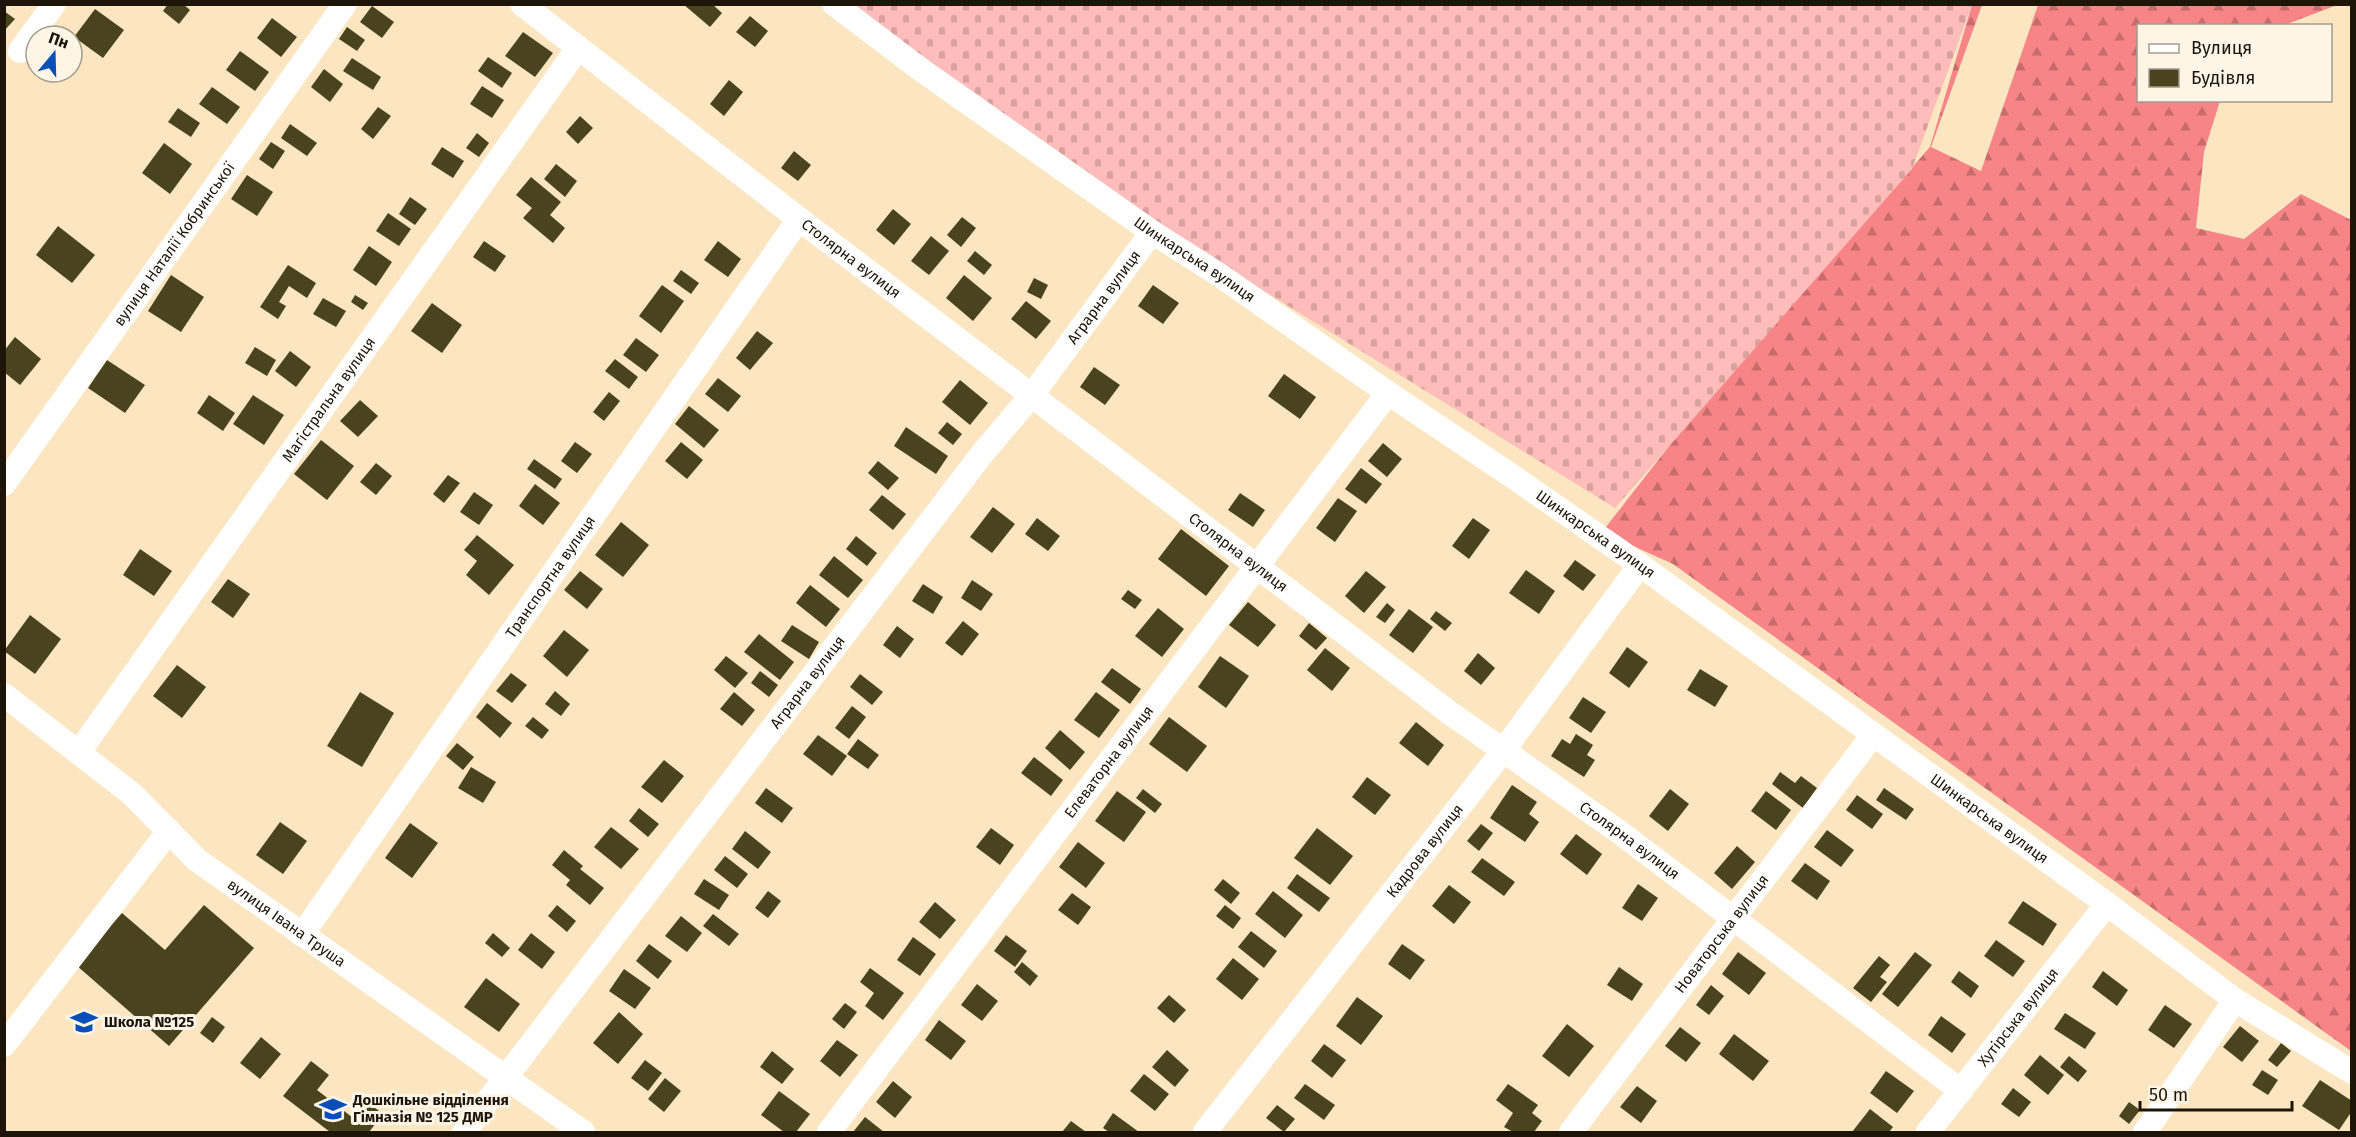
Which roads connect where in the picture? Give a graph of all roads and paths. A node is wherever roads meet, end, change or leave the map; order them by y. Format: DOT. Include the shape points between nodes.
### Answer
graph roads {
  1 [pos="54,4"];
  2 [pos="345,4"];
  3 [pos="522,4"];
  4 [pos="834,4"];
  5 [pos="578,48"];
  6 [pos="20,51"];
  7 [pos="799,219"];
  8 [pos="1152,232"];
  9 [pos="1388,393"];
  10 [pos="1032,395"];
  11 [pos="4,484"];
  12 [pos="1640,565"];
  13 [pos="1259,567"];
  14 [pos="4,695"];
  15 [pos="1873,735"];
  16 [pos="79,752"];
  17 [pos="1503,752"];
  18 [pos="169,831"];
  19 [pos="2107,904"];
  20 [pos="1733,918"];
  21 [pos="302,935"];
  22 [pos="2235,1000"];
  23 [pos="4,1045"];
  24 [pos="2352,1072"];
  25 [pos="506,1078"];
  26 [pos="1960,1091"];
  27 [pos="464,1132"];
  28 [pos="583,1132"];
  29 [pos="829,1132"];
  30 [pos="1205,1132"];
  31 [pos="1571,1132"];
  32 [pos="1928,1132"];
  33 [pos="2145,1132"];
  1 -- 6 [label="street"];
  2 -- 11 [label="street, вулиця Наталії Кобринської"];
  3 -- 5 [label="street, Столярна вулиця"];
  4 -- 8 [label="street, Шинкарська вулиця"];
  5 -- 7 [label="street, Столярна вулиця"];
  5 -- 16 [label="street, Магістральна вулиця"];
  7 -- 10 [label="street, Столярна вулиця"];
  7 -- 21 [label="street, Транспортна вулиця"];
  8 -- 9 [label="street, Шинкарська вулиця"];
  8 -- 10 [label="street, Аграрна вулиця"];
  9 -- 12 [label="street, Шинкарська вулиця"];
  9 -- 13 [label="street, Елеваторна вулиця"];
  10 -- 13 [label="street, Столярна вулиця"];
  10 -- 25 [label="street, Аграрна вулиця" via="982,454"];
  12 -- 15 [label="street, Шинкарська вулиця"];
  12 -- 17 [label="street, Кадрова вулиця"];
  13 -- 17 [label="street, Столярна вулиця"];
  13 -- 29 [label="street, Елеваторна вулиця"];
  14 -- 16 [label="street, вулиця Івана Труша"];
  15 -- 19 [label="street, Шинкарська вулиця"];
  15 -- 20 [label="street, Новаторська вулиця"];
  16 -- 18 [label="street, вулиця Івана Труша" via="132,794"];
  17 -- 20 [label="street, Столярна вулиця" via="1623,834"];
  17 -- 30 [label="street, Кадрова вулиця"];
  18 -- 21 [label="street, вулиця Івана Труша" via="196,860"];
  18 -- 23 [label="street"];
  19 -- 22 [label="street, Шинкарська вулиця"];
  19 -- 26 [label="street, Хутірська вулиця"];
  20 -- 26 [label="street, Столярна вулиця"];
  20 -- 31 [label="street, Новаторська вулиця"];
  21 -- 25 [label="street, вулиця Івана Труша"];
  22 -- 24 [label="street, Шинкарська вулиця"];
  22 -- 33 [label="street"];
  25 -- 27 [label="street, Аграрна вулиця"];
  25 -- 28 [label="street, вулиця Івана Труша"];
  26 -- 32 [label="street, Хутірська вулиця"];
}
